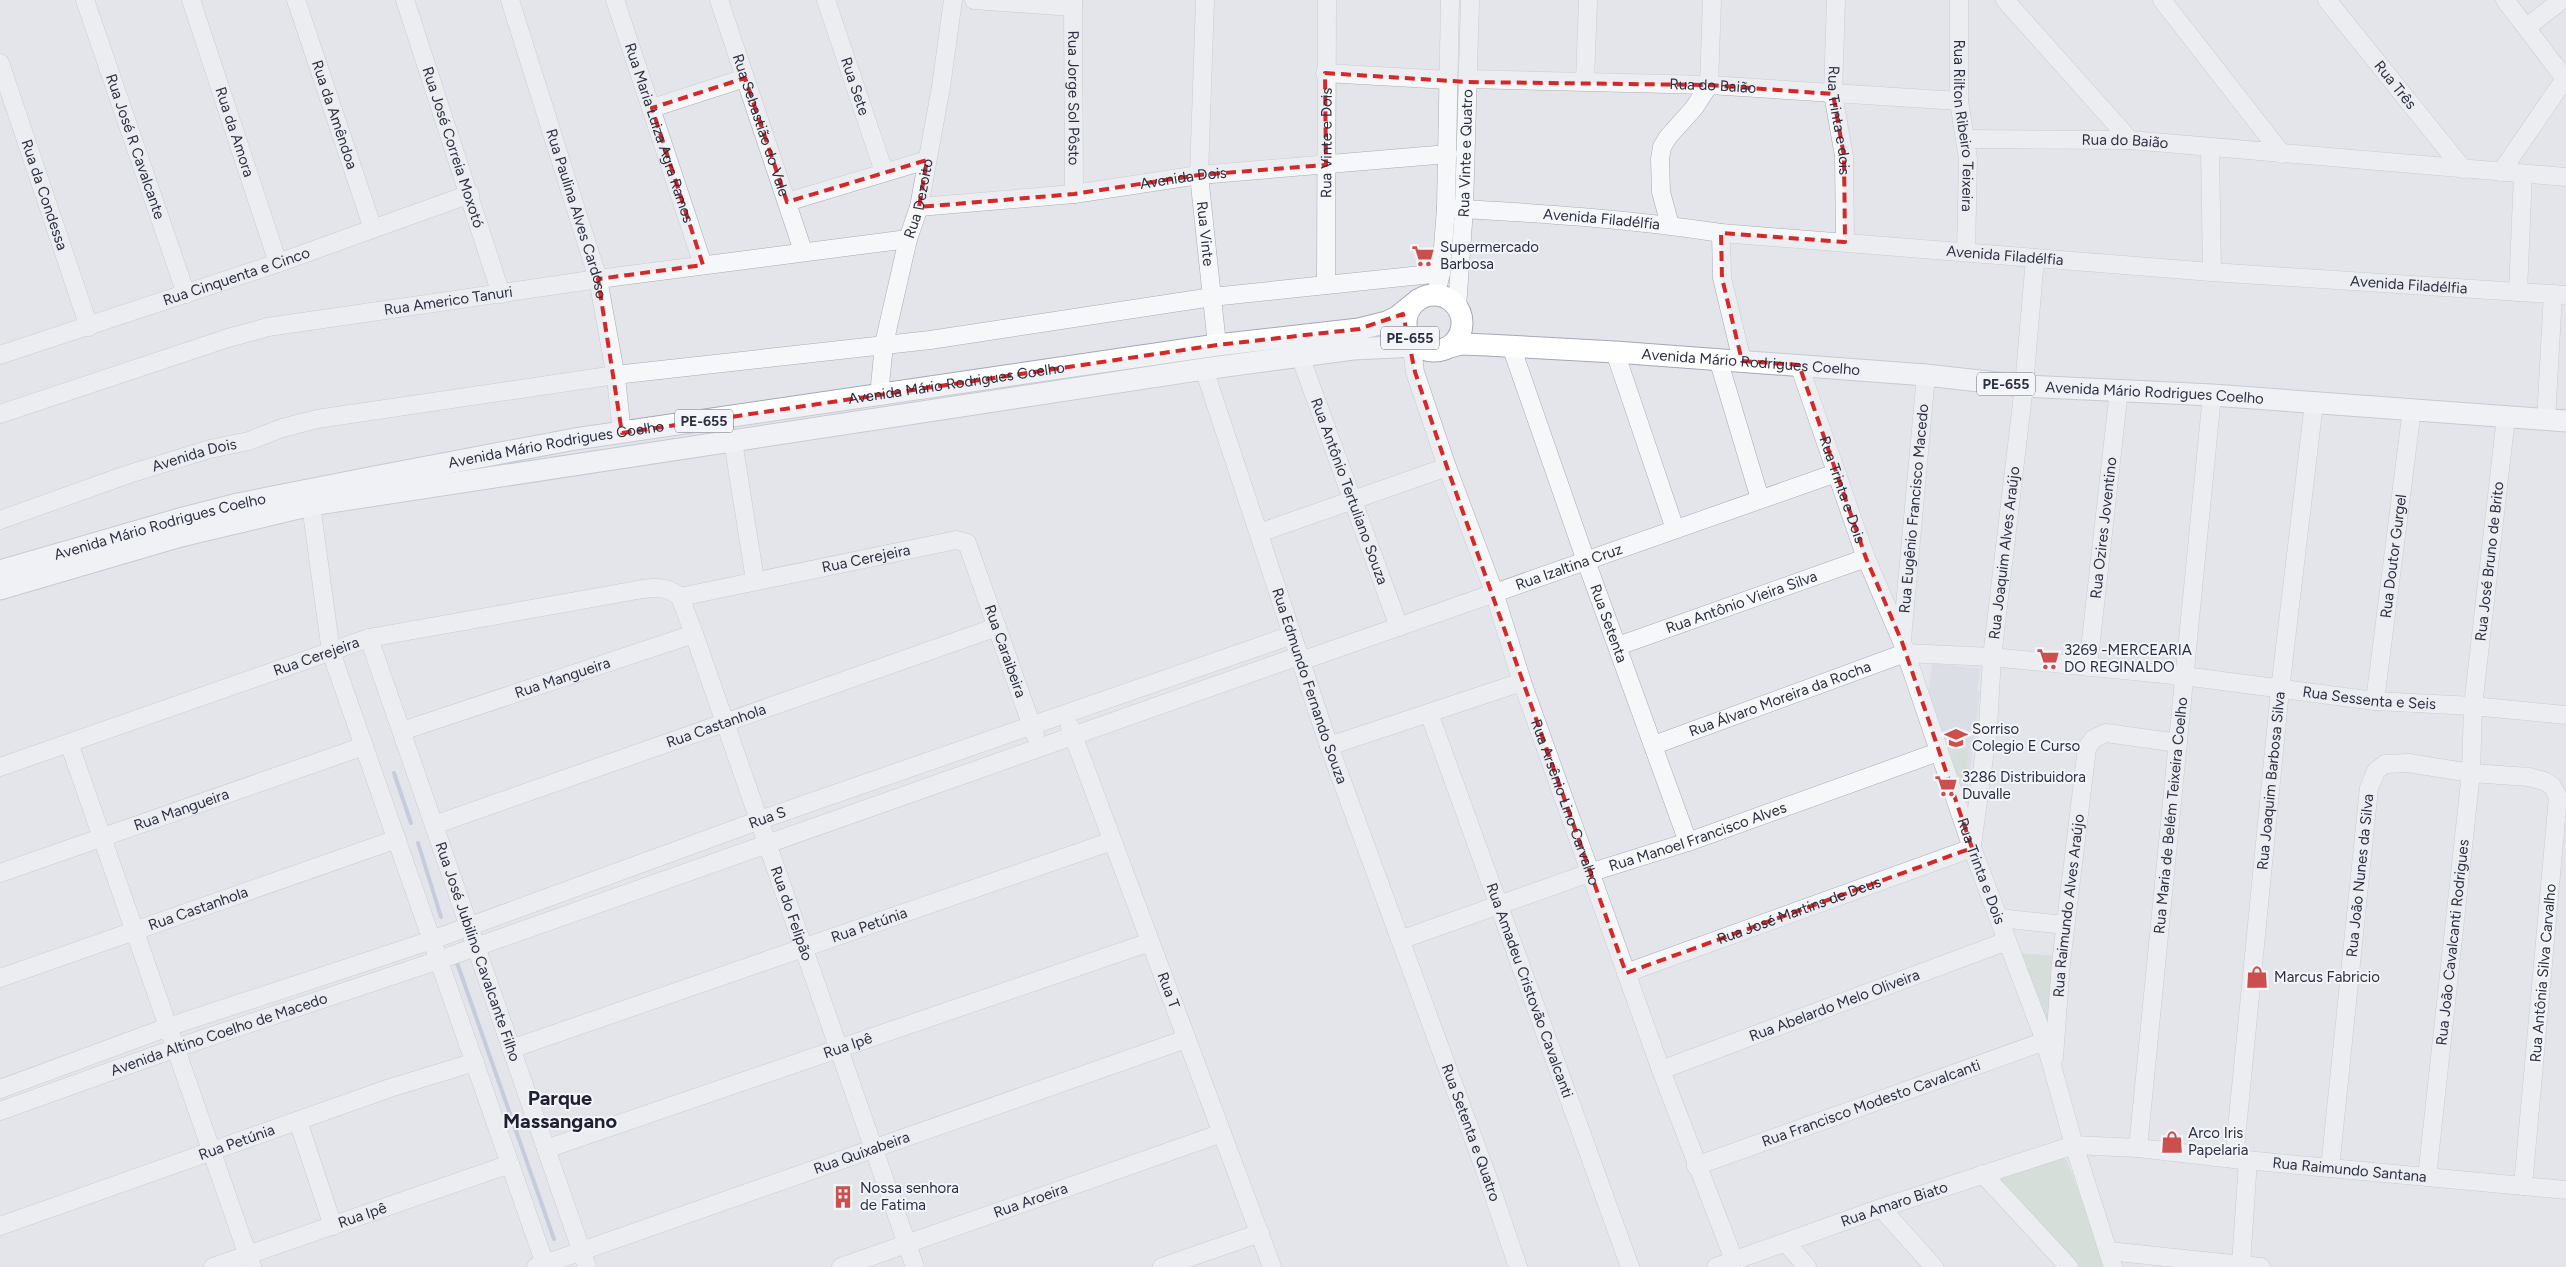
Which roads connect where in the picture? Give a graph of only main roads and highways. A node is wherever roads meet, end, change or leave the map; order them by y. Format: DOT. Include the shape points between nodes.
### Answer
graph roads {
  1 [pos="1412,305"];
  2 [pos="1413,343"];
  3 [pos="1446,348"];
  4 [pos="2556,420"];
  5 [pos="0,571"];
  6 [pos="0,589"];
  1 -- 2 [label="main road, PE-655" via="1406,326"];
  1 -- 3 [label="main road, PE-655" via="1427,295 1436,294 1445,296 1457,307 1462,326 1454,342"];
  1 -- 5 [label="main road, Avenida Mário Rodrigues Coelho / PE-655" via="1397,318 1375,326 1217,345 622,433 409,470 238,504"];
  2 -- 3 [label="main road, PE-655" via="1430,351"];
  2 -- 6 [label="main road, Avenida Mário Rodrigues Coelho / PE-655" via="1204,369 311,505 181,536"];
  3 -- 4 [label="main road, Avenida Mário Rodrigues Coelho / PE-655" via="1461,344 1615,352 1926,375 2024,386 2212,395"];
}
